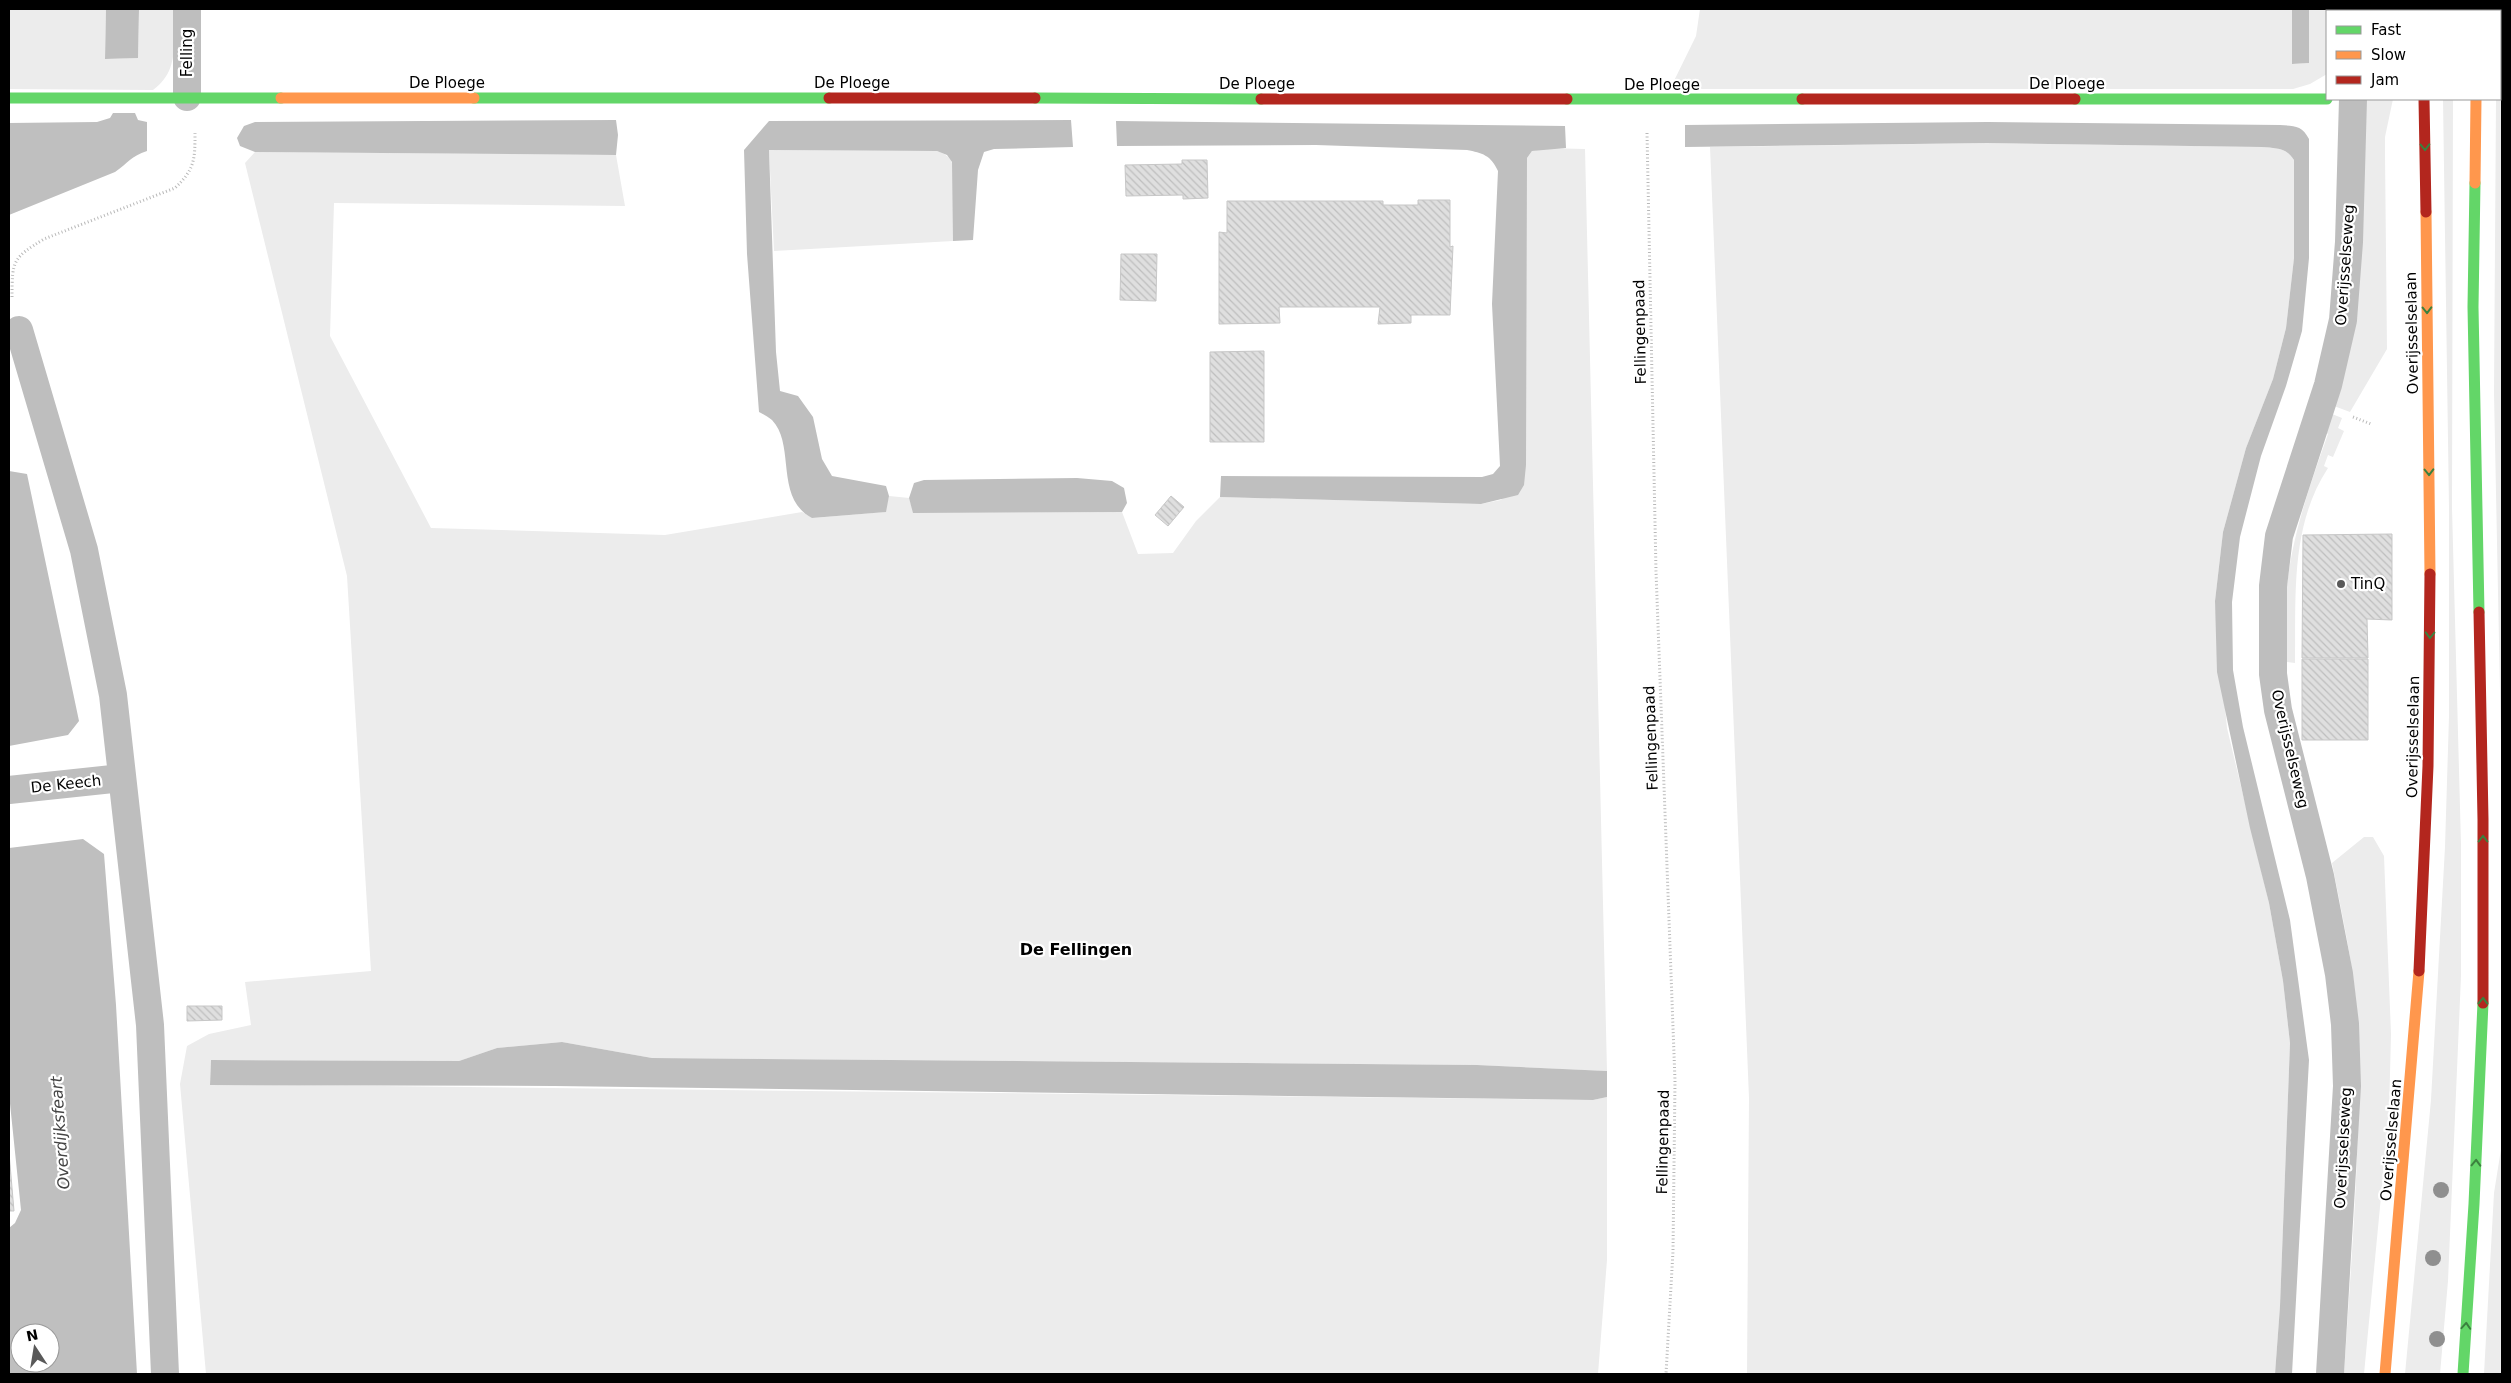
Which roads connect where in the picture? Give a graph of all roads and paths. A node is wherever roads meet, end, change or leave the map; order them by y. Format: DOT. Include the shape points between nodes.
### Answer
graph roads {
  1 [pos="187,9"];
  2 [pos="187,97"];
  3 [pos="9,98"];
  4 [pos="2326,99"];
  5 [pos="1646,100"];
  6 [pos="2352,100"];
  7 [pos="2424,100"];
  8 [pos="2476,100"];
  9 [pos="20,330"];
  10 [pos="122,778"];
  11 [pos="9,790"];
  12 [pos="165,1374"];
  13 [pos="1666,1374"];
  14 [pos="2330,1374"];
  15 [pos="2384,1374"];
  16 [pos="2463,1374"];
  1 -- 2 [label="street, Felling"];
  2 -- 3 [label="main road, De Ploege"];
  2 -- 5 [label="main road, De Ploege"];
  2 -- 9 [label="path" via="196,106 195,161 187,176 175,188 44,239 17,257 12,297"];
  4 -- 5 [label="main road, De Ploege"];
  5 -- 13 [label="path, Fellingenpaad" via="1656,571 1675,1082 1673,1251"];
  6 -- 14 [label="street, Overijsselseweg" via="2349,242 2343,320 2328,385 2279,536 2272,586 2273,674 2278,710 2320,876 2345,1024 2347,1086"];
  7 -- 15 [label="main road, Overijsselselaan, one-way" via="2430,588 2428,768 2411,1084"];
  16 -- 8 [label="main road, one-way" via="2483,996 2483,818 2473,308"];
  9 -- 10 [label="street" via="84,550 113,695"];
  10 -- 11 [label="street, De Keech"];
  10 -- 12 [label="street" via="150,1025"];
}
